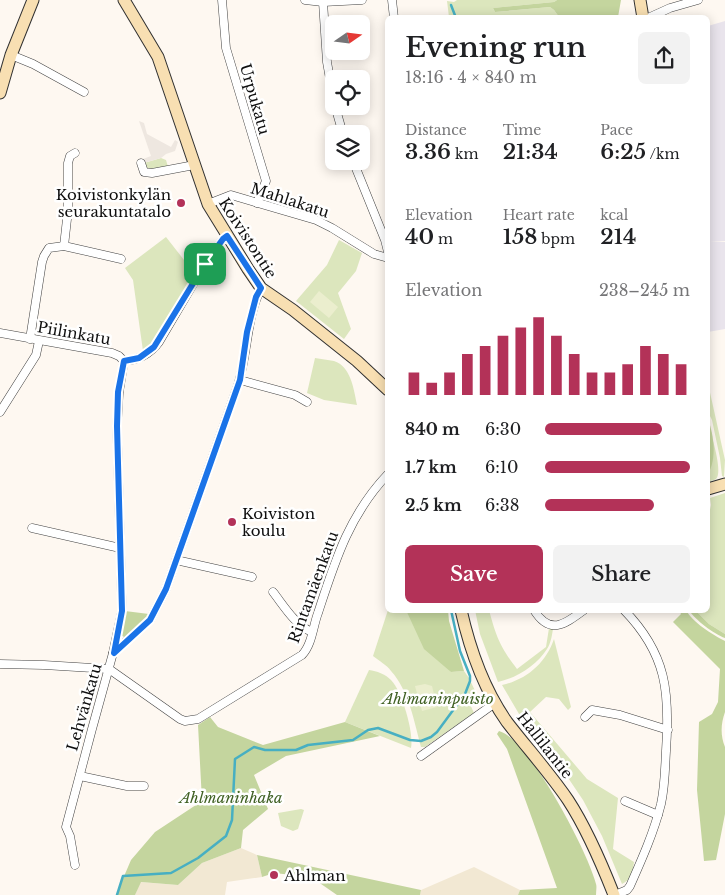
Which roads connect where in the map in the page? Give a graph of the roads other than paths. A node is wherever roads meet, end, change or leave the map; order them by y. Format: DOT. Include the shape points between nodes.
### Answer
graph roads {
  1 [pos="33,0"];
  2 [pos="124,0"];
  3 [pos="222,0"];
  4 [pos="305,0"];
  5 [pos="362,0"];
  6 [pos="392,0"];
  7 [pos="640,0"];
  8 [pos="698,0"];
  9 [pos="323,2"];
  10 [pos="394,15"];
  11 [pos="642,15"];
  12 [pos="655,15"];
  13 [pos="11,55"];
  14 [pos="328,70"];
  15 [pos="84,92"];
  16 [pos="0,93"];
  17 [pos="75,154"];
  18 [pos="194,163"];
  19 [pos="141,164"];
  20 [pos="357,170"];
  21 [pos="258,203"];
  22 [pos="208,204"];
  23 [pos="227,236"];
  24 [pos="385,240"];
  25 [pos="64,246"];
  26 [pos="385,257"];
  27 [pos="121,259"];
  28 [pos="261,288"];
  29 [pos="0,333"];
  30 [pos="30,339"];
  31 [pos="39,341"];
  32 [pos="124,361"];
  33 [pos="240,380"];
  34 [pos="385,387"];
  35 [pos="307,402"];
  36 [pos="0,412"];
  37 [pos="385,477"];
  38 [pos="725,484"];
  39 [pos="710,489"];
  40 [pos="32,528"];
  41 [pos="120,548"];
  42 [pos="176,560"];
  43 [pos="252,578"];
  44 [pos="272,592"];
  45 [pos="462,613"];
  46 [pos="536,613"];
  47 [pos="580,613"];
  48 [pos="627,613"];
  49 [pos="312,632"];
  50 [pos="114,653"];
  51 [pos="0,664"];
  52 [pos="108,669"];
  53 [pos="495,703"];
  54 [pos="585,717"];
  55 [pos="668,730"];
  56 [pos="421,756"];
  57 [pos="80,776"];
  58 [pos="144,786"];
  59 [pos="625,801"];
  60 [pos="658,814"];
  61 [pos="75,865"];
  62 [pos="630,886"];
  63 [pos="615,895"];
  64 [pos="634,895"];
  1 -- 13 [label="main road"];
  2 -- 18 [label="main road, Koivistontie" via="158,57"];
  3 -- 21 [label="street, Urpukatu" via="226,48 266,181"];
  4 -- 9 [label="street"];
  5 -- 9 [label="street"];
  6 -- 10 [label="street"];
  7 -- 11 [label="main road"];
  8 -- 12 [label="street"];
  9 -- 14 [label="street"];
  13 -- 15 [label="street"];
  13 -- 16 [label="main road"];
  17 -- 25 [label="street" via="70,156 68,163"];
  18 -- 19 [label="street" via="152,173 144,172"];
  18 -- 22 [label="main road, Koivistontie"];
  20 -- 24 [label="street"];
  21 -- 22 [label="street, Mahlakatu" via="231,195"];
  21 -- 26 [label="street, Mahlakatu" via="316,220"];
  22 -- 23 [label="main road, Koivistontie"];
  23 -- 28 [label="main road, Koivistontie"];
  23 -- 32 [label="street, Piilinkatu" via="205,264 154,347 139,358"];
  25 -- 27 [label="street"];
  25 -- 30 [label="street" via="49,248 44,256"];
  28 -- 33 [label="street, Lehvänkatu" via="247,332"];
  28 -- 34 [label="main road, Koivistontie" via="357,360"];
  29 -- 30 [label="street, Piilinkatu"];
  30 -- 31 [label="street, Piilinkatu"];
  31 -- 32 [label="street, Piilinkatu" via="112,353"];
  31 -- 36 [label="street" via="36,355"];
  32 -- 41 [label="street" via="118,392 117,426"];
  33 -- 35 [label="street" via="295,394"];
  33 -- 42 [label="street, Lehvänkatu"];
  37 -- 49 [label="street, Rintamäenkatu" via="362,504 344,540"];
  38 -- 39 [label="main road"];
  40 -- 41 [label="street"];
  41 -- 50 [label="street" via="122,611"];
  42 -- 43 [label="street"];
  42 -- 50 [label="street, Lehvänkatu" via="150,620"];
  44 -- 49 [label="street" via="296,622"];
  45 -- 53 [label="main road, Hallilantie" via="477,664"];
  46 -- 47 [label="street" via="547,624 556,626"];
  48 -- 55 [label="street" via="643,632 659,662 668,698"];
  49 -- 52 [label="street, Rintamäenkatu" via="308,650 302,655 194,720 180,719"];
  50 -- 52 [label="street, Lehvänkatu"];
  51 -- 52 [label="street"];
  52 -- 57 [label="street, Lehvänkatu"];
  53 -- 56 [label="street"];
  53 -- 63 [label="main road, Hallilantie" via="568,800 585,828"];
  54 -- 55 [label="street" via="592,710 600,710"];
  55 -- 60 [label="street"];
  57 -- 58 [label="street" via="127,786"];
  57 -- 61 [label="street, Lehvänkatu" via="66,827"];
  59 -- 60 [label="street"];
  60 -- 62 [label="street"];
  62 -- 63 [label="street"];
  62 -- 64 [label="street"];
}
